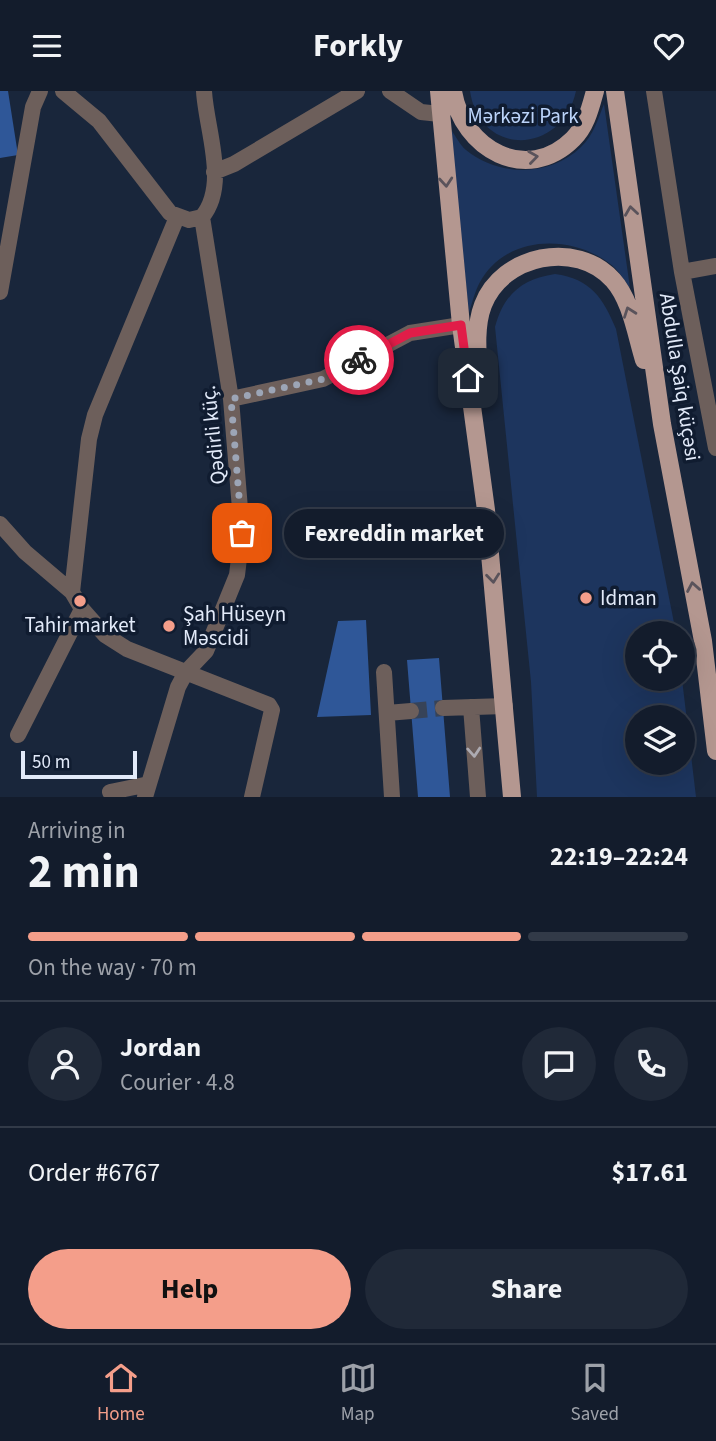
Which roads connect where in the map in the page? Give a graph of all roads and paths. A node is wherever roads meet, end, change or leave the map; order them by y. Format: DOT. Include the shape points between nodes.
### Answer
graph roads {
  1 [pos="40,91"];
  2 [pos="63,91"];
  3 [pos="204,91"];
  4 [pos="357,91"];
  5 [pos="390,91"];
  6 [pos="439,91"];
  7 [pos="453,91"];
  8 [pos="595,91"];
  9 [pos="615,91"];
  10 [pos="654,91"];
  11 [pos="440,114"];
  12 [pos="214,172"];
  13 [pos="177,217"];
  14 [pos="202,217"];
  15 [pos="716,266"];
  16 [pos="682,272"];
  17 [pos="0,292"];
  18 [pos="461,325"];
  19 [pos="231,399"];
  20 [pos="662,424"];
  21 [pos="716,448"];
  22 [pos="486,510"];
  23 [pos="0,524"];
  24 [pos="72,592"];
  25 [pos="82,609"];
  26 [pos="186,672"];
  27 [pos="384,672"];
  28 [pos="505,706"];
  29 [pos="471,707"];
  30 [pos="443,708"];
  31 [pos="411,711"];
  32 [pos="387,713"];
  33 [pos="18,735"];
  34 [pos="716,751"];
  35 [pos="147,791"];
  36 [pos="110,792"];
  37 [pos="252,797"];
  38 [pos="392,797"];
  39 [pos="478,797"];
  40 [pos="512,797"];
  1 -- 17 [label="street" via="33,107"];
  2 -- 13 [label="street" via="99,121 162,205"];
  3 -- 12 [label="street"];
  4 -- 12 [label="street"];
  5 -- 11 [label="street" via="421,112"];
  6 -- 11 [label="main road"];
  7 -- 8 [label="main road, one-way" via="461,121 472,136 495,153 523,159 544,156 572,140 589,114"];
  20 -- 9 [label="main road, Abdulla Şaiq küçəsi, one-way"];
  10 -- 16 [label="street"];
  11 -- 18 [label="main road, one-way"];
  12 -- 14 [label="street" via="214,197"];
  13 -- 14 [label="street"];
  13 -- 24 [label="street" via="95,415"];
  14 -- 19 [label="street, Qədirli küç."];
  15 -- 16 [label="street"];
  16 -- 21 [label="street"];
  18 -- 19 [label="street" via="410,333 323,379"];
  18 -- 22 [label="main road"];
  19 -- 26 [label="street, Qədirli küç." via="241,498 240,562 206,651"];
  20 -- 22 [label="main road, one-way" via="629,310 612,279 598,268 555,256 511,269 494,285 480,314"];
  34 -- 20 [label="main road, Abdulla Şaiq küçəsi, one-way" via="703,641"];
  22 -- 28 [label="main road, one-way"];
  23 -- 24 [label="street"];
  24 -- 25 [label="street"];
  25 -- 26 [label="street" via="105,635 127,649"];
  25 -- 33 [label="street"];
  26 -- 35 [label="street, Qədirli küç."];
  26 -- 37 [label="street" via="272,710"];
  27 -- 32 [label="street"];
  28 -- 29 [label="street"];
  28 -- 40 [label="main road"];
  29 -- 30 [label="street"];
  29 -- 39 [label="street, one-way"];
  31 -- 32 [label="street"];
  32 -- 38 [label="street"];
  35 -- 36 [label="street"];
}
